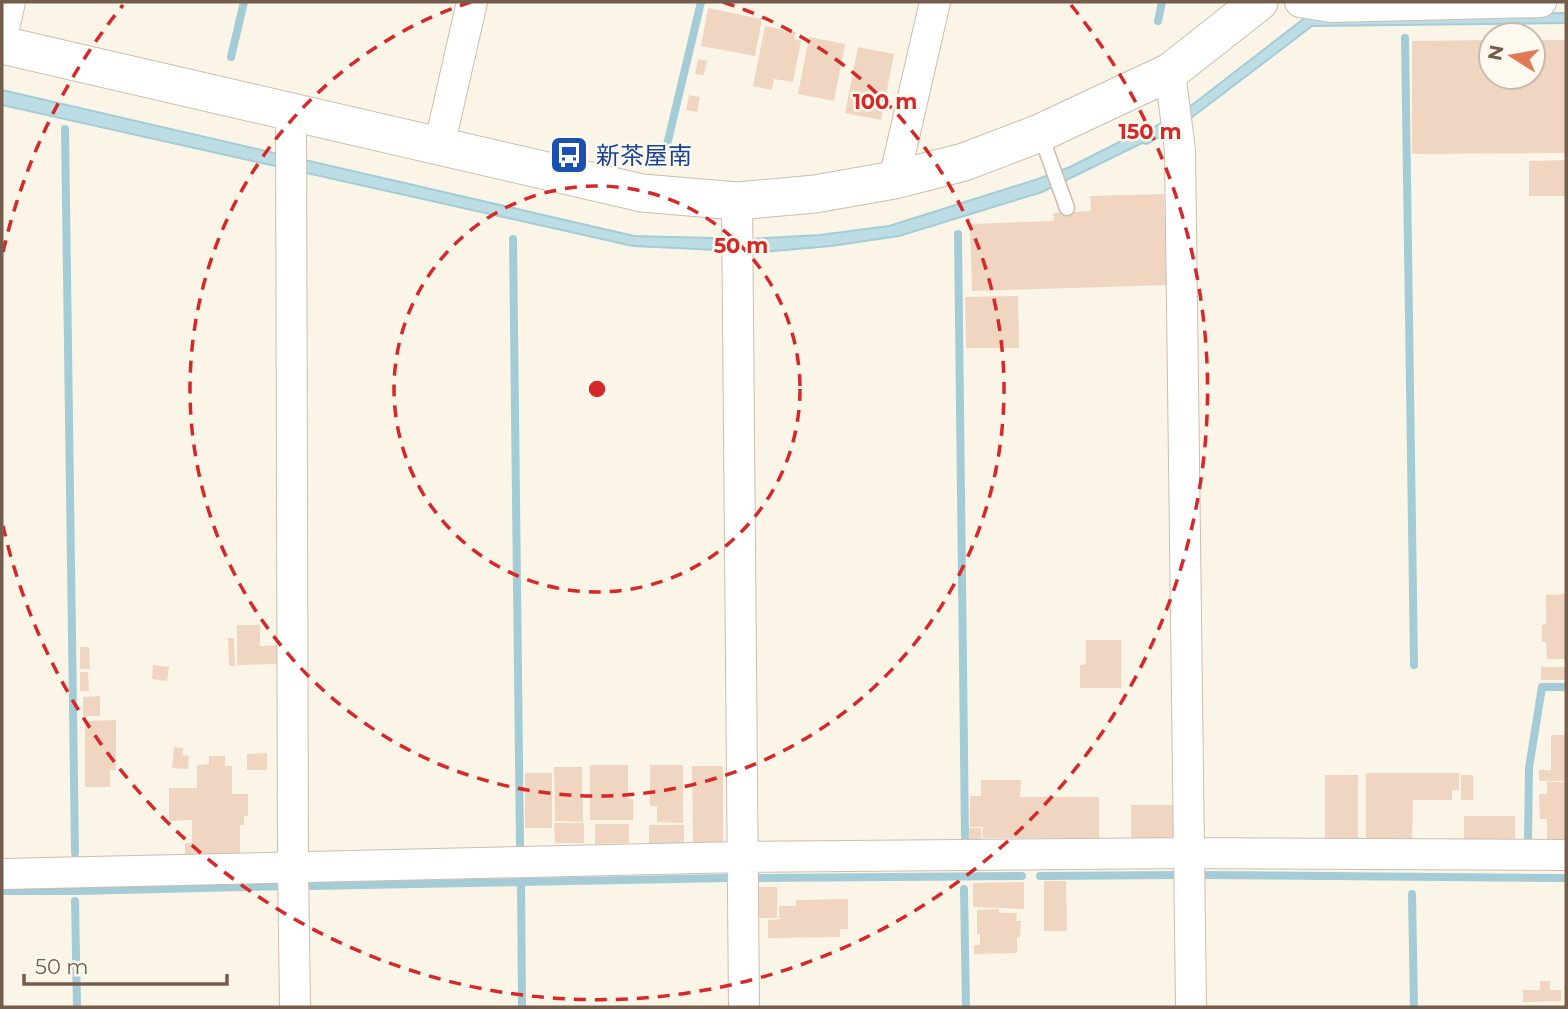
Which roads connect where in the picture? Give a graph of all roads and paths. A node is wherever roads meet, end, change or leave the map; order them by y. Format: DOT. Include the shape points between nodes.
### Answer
graph roads {
  1 [pos="10,2"];
  2 [pos="472,2"];
  3 [pos="935,2"];
  4 [pos="1259,2"];
  5 [pos="1300,2"];
  6 [pos="1541,2"];
  7 [pos="2,37"];
  8 [pos="2,45"];
  9 [pos="1170,72"];
  10 [pos="291,112"];
  11 [pos="1040,133"];
  12 [pos="439,146"];
  13 [pos="894,180"];
  14 [pos="1067,208"];
  15 [pos="737,232"];
  16 [pos="1190,853"];
  17 [pos="1566,855"];
  18 [pos="741,857"];
  19 [pos="293,866"];
  20 [pos="2,874"];
  21 [pos="295,1007"];
  22 [pos="744,1007"];
  23 [pos="1191,1007"];
  1 -- 7 [label="street"];
  2 -- 12 [label="street"];
  3 -- 13 [label="street"];
  4 -- 9 [label="street"];
  5 -- 6 [label="street" via="1331,7"];
  8 -- 10 [label="street"];
  9 -- 11 [label="street"];
  9 -- 16 [label="street" via="1180,150"];
  10 -- 12 [label="street"];
  10 -- 19 [label="street"];
  11 -- 13 [label="street" via="964,162"];
  11 -- 14 [label="lane"];
  12 -- 15 [label="street" via="642,193"];
  13 -- 15 [label="street" via="815,194"];
  15 -- 18 [label="street"];
  16 -- 17 [label="street"];
  16 -- 18 [label="street"];
  16 -- 23 [label="street"];
  18 -- 19 [label="street"];
  18 -- 22 [label="street"];
  19 -- 20 [label="street"];
  19 -- 21 [label="street"];
}
